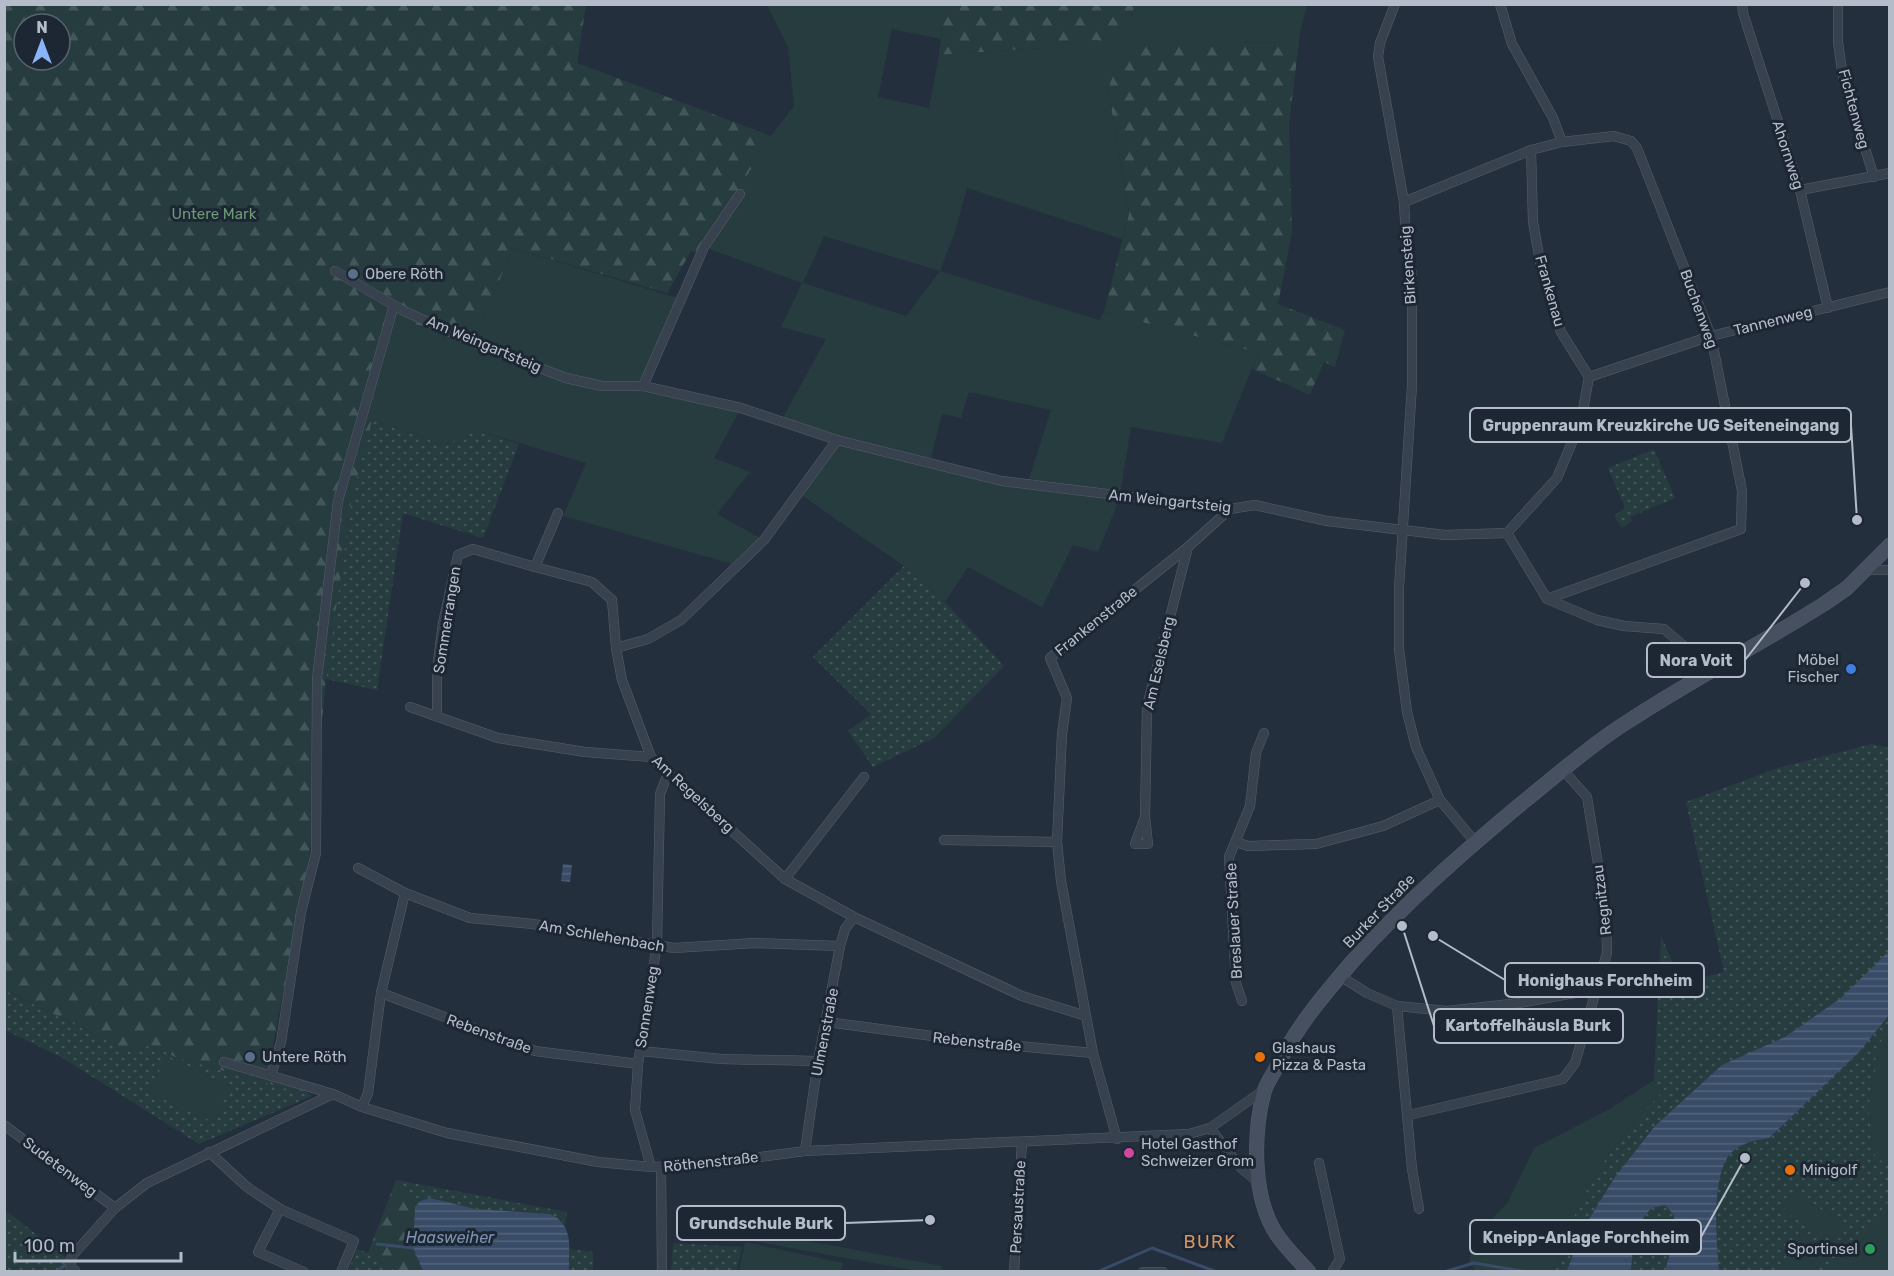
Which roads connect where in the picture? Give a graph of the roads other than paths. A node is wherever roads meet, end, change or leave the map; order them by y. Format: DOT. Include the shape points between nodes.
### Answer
graph roads {
  1 [pos="1395,4"];
  2 [pos="1500,4"];
  3 [pos="1742,4"];
  4 [pos="1838,4"];
  5 [pos="1562,142"];
  6 [pos="1531,150"];
  7 [pos="1890,173"];
  8 [pos="1874,177"];
  9 [pos="1800,190"];
  10 [pos="740,194"];
  11 [pos="1404,202"];
  12 [pos="335,271"];
  13 [pos="1890,292"];
  14 [pos="394,305"];
  15 [pos="1828,308"];
  16 [pos="1711,336"];
  17 [pos="1589,377"];
  18 [pos="643,386"];
  19 [pos="837,440"];
  20 [pos="1230,509"];
  21 [pos="558,513"];
  22 [pos="1404,531"];
  23 [pos="1507,533"];
  24 [pos="1890,545"];
  25 [pos="1188,548"];
  26 [pos="535,567"];
  27 [pos="1866,570"];
  28 [pos="1890,570"];
  29 [pos="1547,599"];
  30 [pos="616,648"];
  31 [pos="1712,670"];
  32 [pos="410,707"];
  33 [pos="437,717"];
  34 [pos="1264,734"];
  35 [pos="651,757"];
  36 [pos="1563,770"];
  37 [pos="668,773"];
  38 [pos="864,777"];
  39 [pos="1440,800"];
  40 [pos="1145,817"];
  41 [pos="944,840"];
  42 [pos="1057,842"];
  43 [pos="1236,842"];
  44 [pos="1475,842"];
  45 [pos="358,868"];
  46 [pos="785,879"];
  47 [pos="405,893"];
  48 [pos="854,917"];
  49 [pos="657,944"];
  50 [pos="840,946"];
  51 [pos="1341,976"];
  52 [pos="1597,989"];
  53 [pos="381,993"];
  54 [pos="1242,1001"];
  55 [pos="1397,1006"];
  56 [pos="1086,1016"];
  57 [pos="827,1022"];
  58 [pos="641,1051"];
  59 [pos="1093,1053"];
  60 [pos="818,1061"];
  61 [pos="224,1062"];
  62 [pos="638,1064"];
  63 [pos="271,1076"];
  64 [pos="1264,1090"];
  65 [pos="333,1094"];
  66 [pos="363,1107"];
  67 [pos="1409,1115"];
  68 [pos="4,1125"];
  69 [pos="1210,1128"];
  70 [pos="1117,1139"];
  71 [pos="1022,1142"];
  72 [pos="805,1151"];
  73 [pos="209,1152"];
  74 [pos="1319,1163"];
  75 [pos="656,1167"];
  76 [pos="1258,1182"];
  77 [pos="115,1208"];
  78 [pos="280,1209"];
  79 [pos="1419,1209"];
  80 [pos="73,1269"];
  81 [pos="304,1272"];
  82 [pos="341,1272"];
  83 [pos="662,1272"];
  84 [pos="1014,1272"];
  85 [pos="1143,1272"];
  86 [pos="1163,1272"];
  87 [pos="1308,1272"];
  88 [pos="1332,1272"];
  1 -- 11 [label="street, Birkensteig" via="1378,57"];
  2 -- 5 [label="street" via="1512,44"];
  3 -- 9 [label="street, Ahornweg"];
  4 -- 8 [label="street, Fichtenweg" via="1843,78"];
  5 -- 6 [label="street"];
  5 -- 16 [label="street, Buchenweg" via="1614,136 1631,141 1637,148"];
  6 -- 11 [label="street"];
  6 -- 17 [label="street, Frankenau" via="1533,222 1541,267 1561,332"];
  7 -- 8 [label="street"];
  8 -- 9 [label="street"];
  9 -- 15 [label="street, Ahornweg"];
  10 -- 18 [label="street" via="704,248"];
  11 -- 22 [label="street, Birkensteig" via="1407,257 1412,273 1412,385"];
  12 -- 14 [label="street, Am Weingartsteig"];
  13 -- 15 [label="street, Tannenweg"];
  14 -- 18 [label="street, Am Weingartsteig" via="474,343 566,378 602,386"];
  14 -- 63 [label="street" via="338,501 317,679 316,853 301,912 281,1042"];
  15 -- 16 [label="street, Tannenweg"];
  16 -- 17 [label="street, Tannenweg"];
  16 -- 29 [label="street, Buchenweg" via="1742,491 1741,529"];
  17 -- 23 [label="street" via="1581,421 1557,478"];
  18 -- 19 [label="street, Am Weingartsteig" via="741,408"];
  19 -- 20 [label="street, Am Weingartsteig" via="1002,481"];
  19 -- 30 [label="street" via="764,540 681,620 648,639"];
  20 -- 22 [label="street, Am Weingartsteig" via="1255,505 1328,521"];
  20 -- 25 [label="street, Frankenstraße"];
  21 -- 26 [label="street"];
  22 -- 23 [label="street, Am Weingartsteig" via="1445,535"];
  22 -- 39 [label="street, Birkensteig" via="1399,649 1407,712 1416,747"];
  23 -- 29 [label="street"];
  24 -- 27 [label="main road, Burker Straße"];
  25 -- 40 [label="street, Am Eselsberg" via="1147,706"];
  25 -- 42 [label="street, Frankenstraße" via="1050,658 1067,698"];
  26 -- 30 [label="street, Am Regelsberg" via="592,582 612,600"];
  26 -- 33 [label="street, Sommerrangen" via="473,549 458,555 443,623"];
  27 -- 28 [label="street"];
  27 -- 31 [label="main road, Burker Straße" via="1824,604"];
  29 -- 31 [label="street" via="1597,620 1664,629"];
  30 -- 35 [label="street, Am Regelsberg" via="622,680"];
  31 -- 36 [label="main road, Burker Straße" via="1623,724"];
  32 -- 33 [label="street"];
  33 -- 35 [label="street" via="498,738 585,752"];
  34 -- 43 [label="street, Breslauer Straße" via="1256,753 1250,806"];
  35 -- 37 [label="street, Am Regelsberg"];
  36 -- 44 [label="main road, Burker Straße"];
  36 -- 52 [label="street, Regnitzau" via="1587,797 1606,913 1607,953"];
  37 -- 46 [label="street, Am Regelsberg"];
  37 -- 49 [label="street, Sonnenweg" via="660,794"];
  38 -- 46 [label="street"];
  39 -- 43 [label="street, Breslauer Straße" via="1383,826 1316,844 1248,846"];
  39 -- 44 [label="street, Birkensteig"];
  41 -- 42 [label="street"];
  42 -- 56 [label="street, Frankenstraße"];
  43 -- 54 [label="street, Breslauer Straße" via="1229,857 1236,982"];
  44 -- 51 [label="main road, Burker Straße" via="1402,909"];
  45 -- 47 [label="street, Am Schlehenbach"];
  46 -- 48 [label="street, Am Regelsberg"];
  47 -- 49 [label="street, Am Schlehenbach" via="470,918"];
  47 -- 53 [label="street"];
  48 -- 50 [label="street, Ulmenstraße" via="844,929"];
  48 -- 56 [label="street, Am Regelsberg" via="1022,996"];
  49 -- 50 [label="street, Am Schlehenbach" via="674,948 755,944"];
  49 -- 58 [label="street, Sonnenweg"];
  50 -- 57 [label="street, Ulmenstraße"];
  51 -- 55 [label="street"];
  51 -- 64 [label="main road, Burker Straße" via="1304,1019"];
  52 -- 55 [label="street" via="1447,1011"];
  52 -- 67 [label="street, Regnitzau" via="1575,1063 1563,1079"];
  53 -- 62 [label="street, Rebenstraße" via="536,1051"];
  53 -- 66 [label="street"];
  55 -- 67 [label="street"];
  56 -- 59 [label="street, Frankenstraße"];
  57 -- 59 [label="street, Rebenstraße"];
  57 -- 60 [label="street, Ulmenstraße"];
  58 -- 60 [label="street" via="721,1059"];
  58 -- 62 [label="street, Sonnenweg"];
  59 -- 70 [label="street, Frankenstraße"];
  60 -- 72 [label="street, Ulmenstraße"];
  61 -- 63 [label="street, Röthenstraße"];
  62 -- 75 [label="street, Sonnenweg" via="635,1110"];
  63 -- 65 [label="street, Röthenstraße"];
  64 -- 69 [label="street, Röthenstraße"];
  64 -- 76 [label="main road, Burker Straße" via="1259,1119"];
  65 -- 66 [label="street, Röthenstraße"];
  65 -- 73 [label="street"];
  66 -- 75 [label="street, Röthenstraße" via="447,1133 507,1146 598,1162"];
  67 -- 79 [label="street"];
  68 -- 77 [label="street, Sudetenweg"];
  69 -- 70 [label="street, Röthenstraße" via="1189,1134"];
  69 -- 76 [label="street" via="1241,1168"];
  70 -- 71 [label="street, Röthenstraße"];
  71 -- 72 [label="street, Röthenstraße"];
  71 -- 84 [label="street, Persaustraße"];
  72 -- 75 [label="street, Röthenstraße"];
  73 -- 77 [label="street" via="147,1183"];
  73 -- 78 [label="street" via="247,1187"];
  74 -- 88 [label="street" via="1340,1259"];
  75 -- 83 [label="street, Sonnenweg"];
  76 -- 87 [label="main road, Burker Straße" via="1277,1235"];
  77 -- 80 [label="street" via="72,1256"];
  78 -- 81 [label="street" via="258,1252"];
  78 -- 82 [label="street" via="354,1241"];
  85 -- 86 [label="street"];
}
